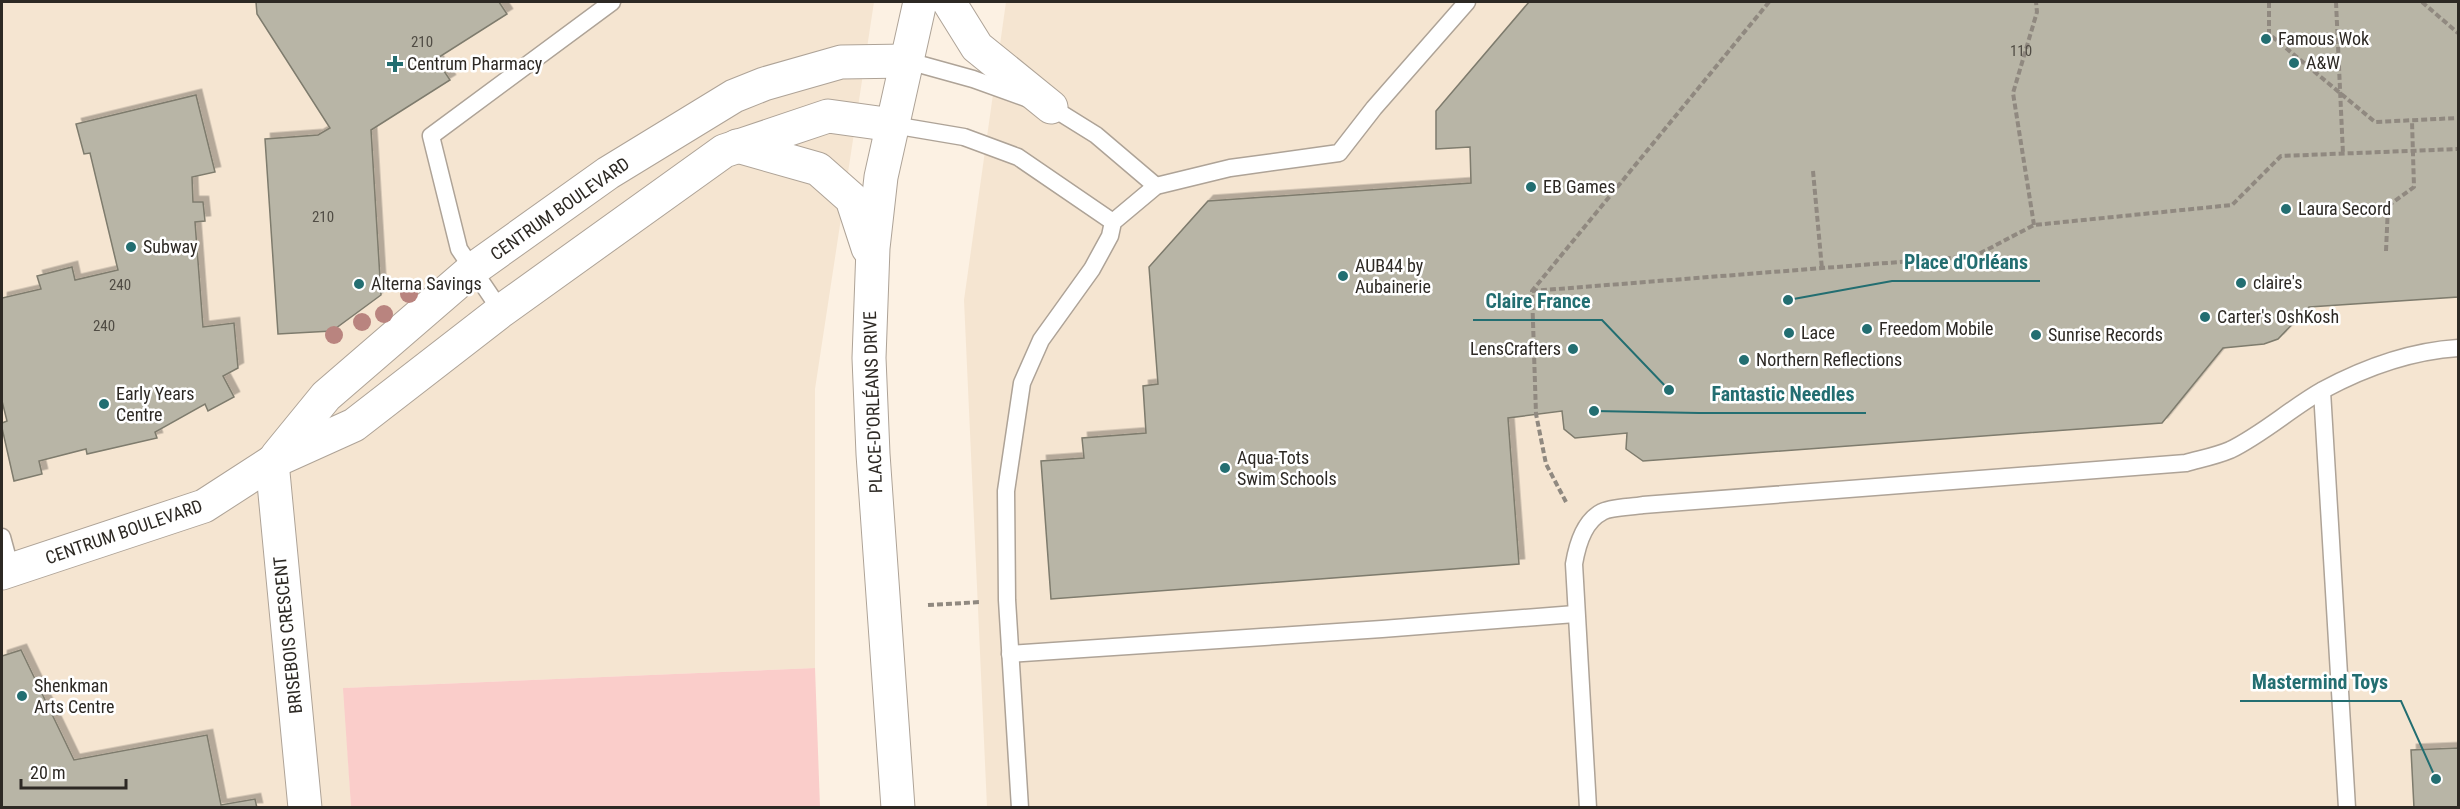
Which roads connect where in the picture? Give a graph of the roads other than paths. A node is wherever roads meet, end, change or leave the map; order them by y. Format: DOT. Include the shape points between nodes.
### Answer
graph roads {
  1 [pos="612,2"];
  2 [pos="920,2"];
  3 [pos="949,2"];
  4 [pos="1467,2"];
  5 [pos="908,61"];
  6 [pos="1051,107"];
  7 [pos="893,125"];
  8 [pos="737,146"];
  9 [pos="1156,186"];
  10 [pos="1113,222"];
  11 [pos="872,261"];
  12 [pos="472,270"];
  13 [pos="501,311"];
  14 [pos="2458,348"];
  15 [pos="2322,391"];
  16 [pos="272,462"];
  17 [pos="2,537"];
  18 [pos="6,572"];
  19 [pos="1575,614"];
  20 [pos="1010,654"];
  21 [pos="305,807"];
  22 [pos="898,807"];
  23 [pos="1020,807"];
  24 [pos="1588,807"];
  25 [pos="2348,807"];
  1 -- 12 [label="lane" via="431,136 459,249"];
  2 -- 5 [label="street, PLACE-D'ORLÉANS DRIVE"];
  3 -- 6 [label="street" via="977,47"];
  4 -- 9 [label="lane" via="1339,153 1230,168"];
  5 -- 6 [label="lane"];
  5 -- 7 [label="street, PLACE-D'ORLÉANS DRIVE"];
  5 -- 12 [label="street, CENTRUM BOULEVARD" via="841,63 734,96 608,173"];
  6 -- 9 [label="lane" via="1096,135"];
  7 -- 8 [label="street, CENTRUM BOULEVARD" via="828,116"];
  7 -- 10 [label="lane" via="964,137 1018,157"];
  7 -- 11 [label="street, PLACE-D'ORLÉANS DRIVE" via="881,177"];
  8 -- 11 [label="street" via="818,169 852,199"];
  8 -- 13 [label="street, CENTRUM BOULEVARD" via="705,164"];
  9 -- 10 [label="lane"];
  10 -- 20 [label="lane" via="1092,269 1041,340 1022,382 1006,491"];
  11 -- 22 [label="street, PLACE-D'ORLÉANS DRIVE" via="869,358 873,454"];
  12 -- 13 [label="lane"];
  12 -- 16 [label="street, CENTRUM BOULEVARD" via="326,396"];
  13 -- 16 [label="street, CENTRUM BOULEVARD" via="354,425"];
  14 -- 15 [label="lane" via="2418,354 2366,370"];
  15 -- 19 [label="lane" via="2229,450 2186,463 1602,511 1587,526 1577,546"];
  15 -- 25 [label="lane"];
  16 -- 18 [label="street, CENTRUM BOULEVARD" via="204,506"];
  16 -- 21 [label="street, BRISEBOIS CRESCENT"];
  17 -- 18 [label="lane"];
  19 -- 20 [label="lane"];
  19 -- 24 [label="lane"];
  20 -- 23 [label="lane"];
}
